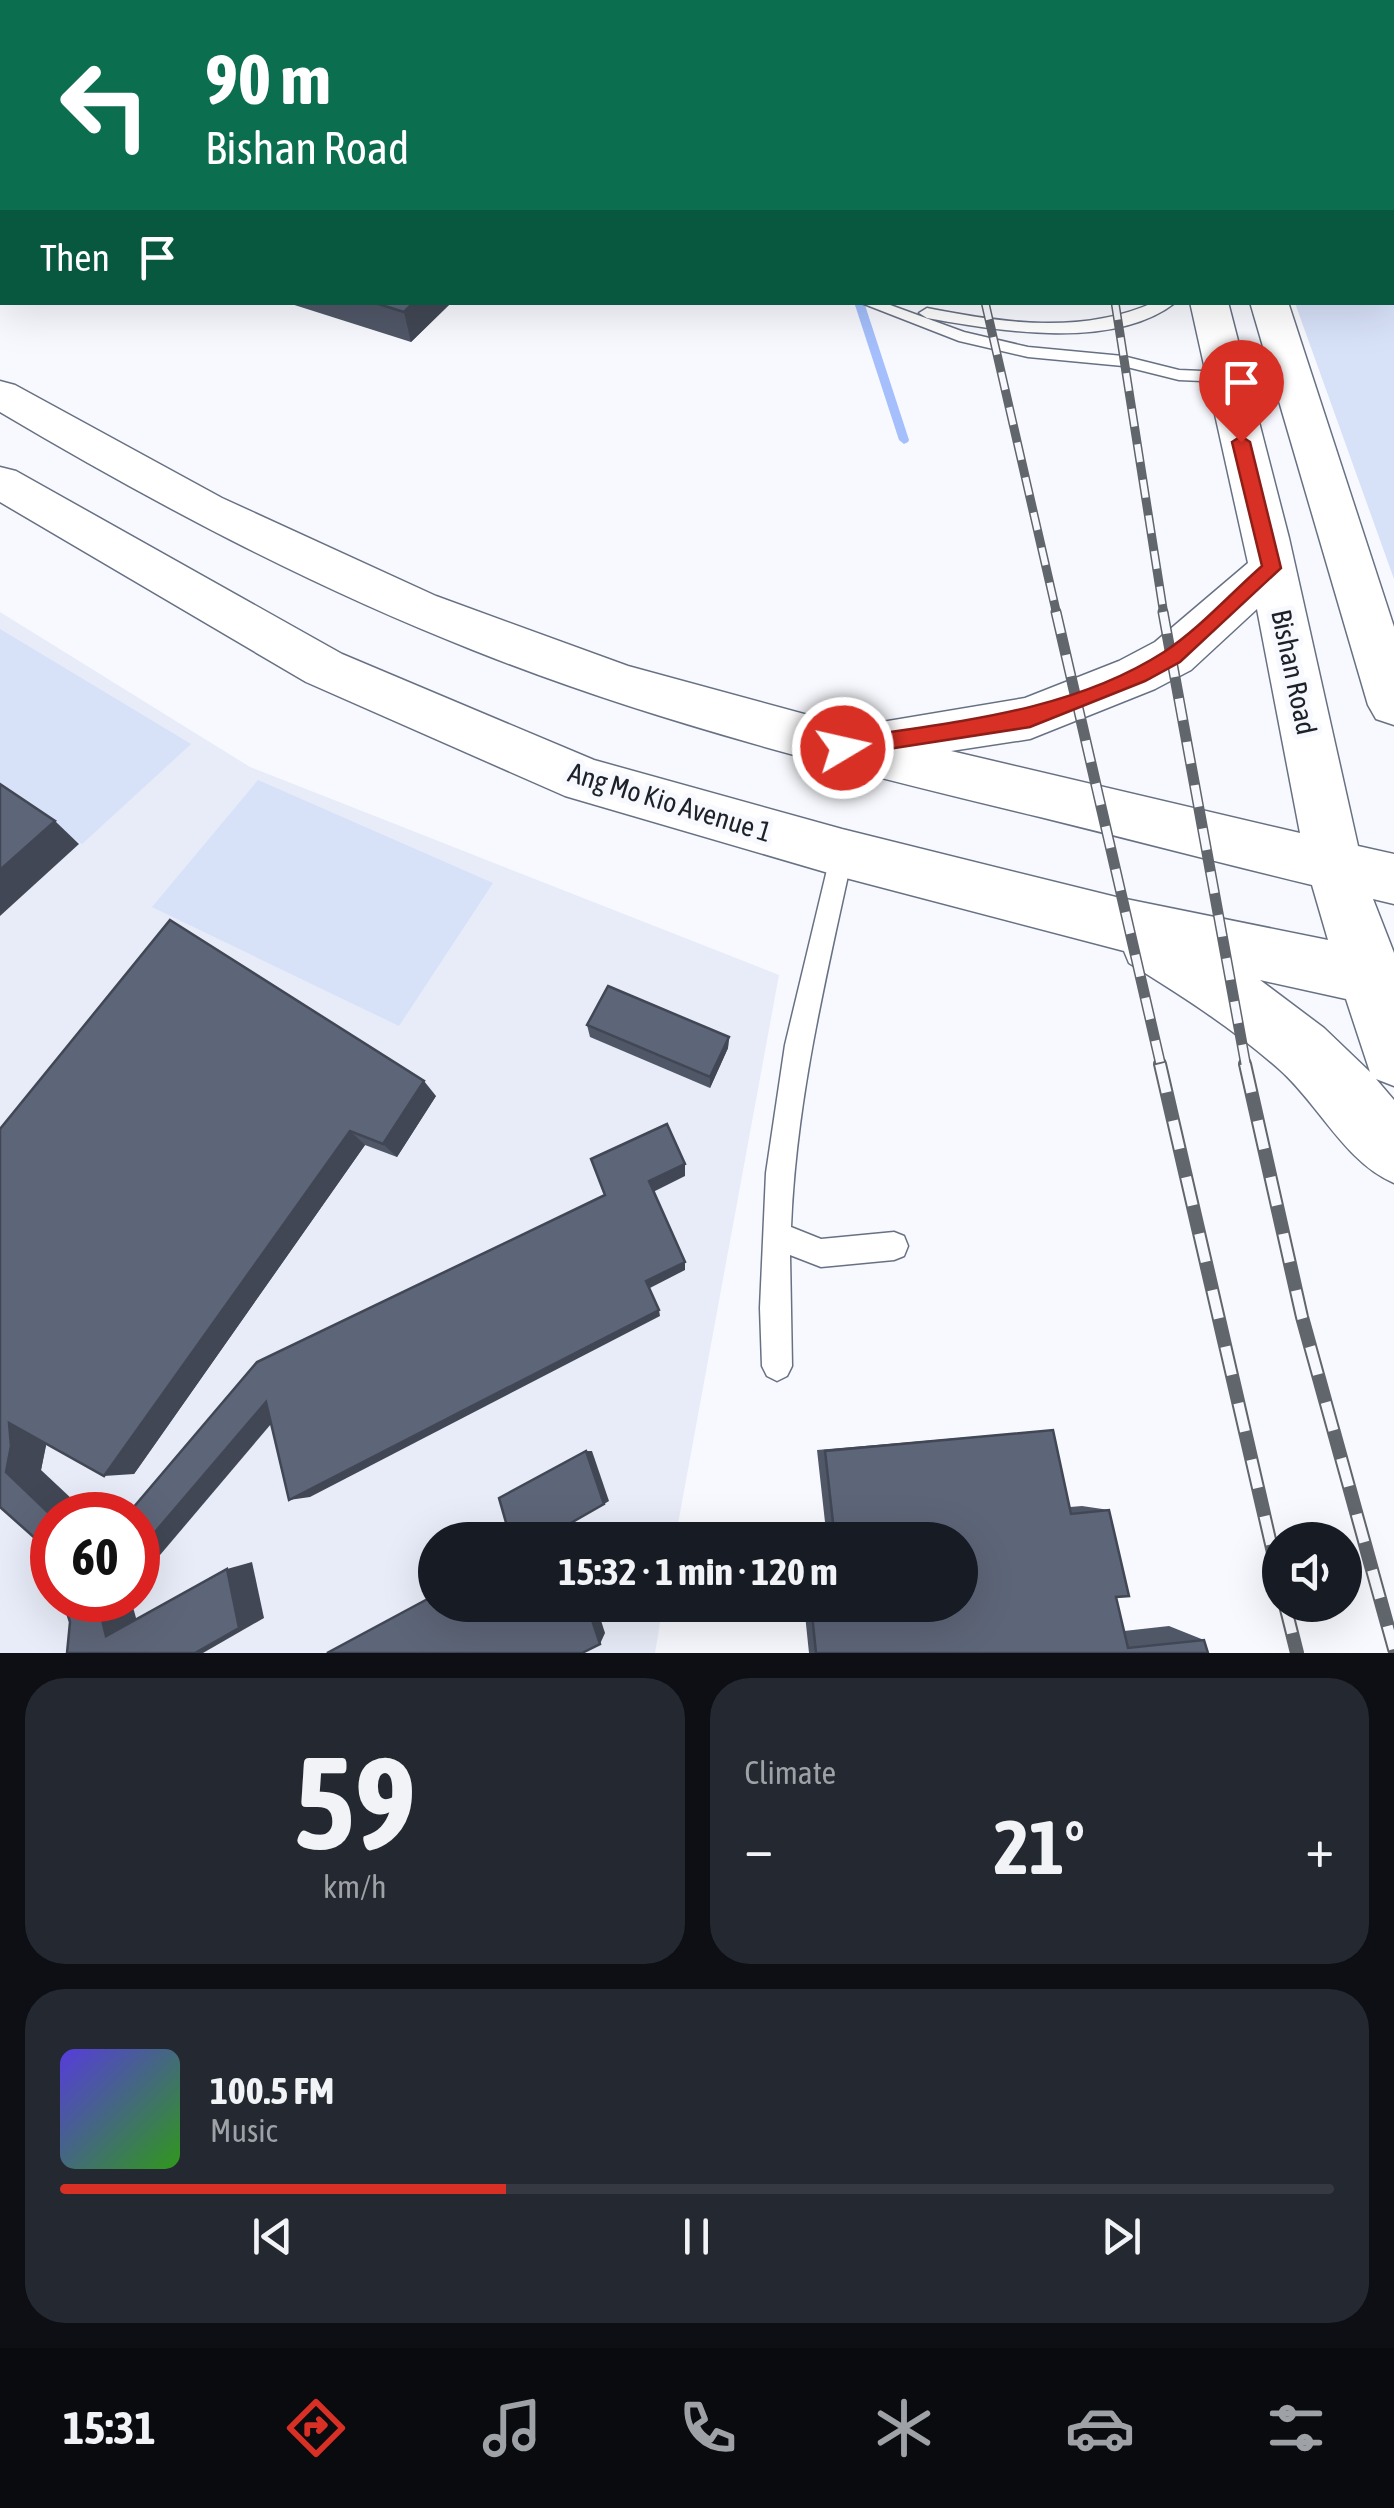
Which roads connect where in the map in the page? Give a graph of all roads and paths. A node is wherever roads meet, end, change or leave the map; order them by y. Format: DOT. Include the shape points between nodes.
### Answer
graph roads {
  1 [pos="876,305"];
  2 [pos="886,305"];
  3 [pos="1012,305"];
  4 [pos="1164,305"];
  5 [pos="1211,305"];
  6 [pos="1270,305"];
  7 [pos="901,312"];
  8 [pos="1013,326"];
  9 [pos="1286,364"];
  10 [pos="1225,377"];
  11 [pos="0,394"];
  12 [pos="0,482"];
  13 [pos="1272,568"];
  14 [pos="1394,705"];
  15 [pos="843,748"];
  16 [pos="842,853"];
  17 [pos="1334,866"];
  18 [pos="1394,879"];
  19 [pos="1116,922"];
  20 [pos="1381,978"];
  21 [pos="1394,1056"];
  22 [pos="1394,1150"];
  23 [pos="778,1236"];
  24 [pos="894,1246"];
  25 [pos="776,1366"];
  1 -- 7 [label="lane"];
  2 -- 7 [label="lane"];
  3 -- 8 [label="lane"];
  4 -- 8 [label="lane" via="1102,327"];
  5 -- 10 [label="main road, Bishan Road"];
  6 -- 9 [label="main road"];
  7 -- 8 [label="lane"];
  7 -- 10 [label="lane" via="960,336 1028,352"];
  9 -- 10 [label="lane"];
  9 -- 14 [label="main road"];
  10 -- 13 [label="main road, Bishan Road"];
  11 -- 15 [label="main road" via="199,505 364,586 686,706"];
  12 -- 16 [label="main road, Ang Mo Kio Avenue 1" via="324,668 584,780"];
  13 -- 15 [label="main road" via="1173,656 1138,676 1030,718"];
  13 -- 17 [label="main road, Bishan Road"];
  15 -- 17 [label="main road"];
  16 -- 19 [label="main road, Ang Mo Kio Avenue 1"];
  16 -- 23 [label="lane" via="798,1045"];
  17 -- 18 [label="main road"];
  17 -- 20 [label="main road, Bishan Road"];
  19 -- 20 [label="main road, Ang Mo Kio Avenue 1"];
  19 -- 22 [label="main road" via="1248,1004 1324,1070"];
  20 -- 21 [label="main road, Bishan Road"];
  23 -- 24 [label="lane" via="821,1253"];
  23 -- 25 [label="lane"];
}
